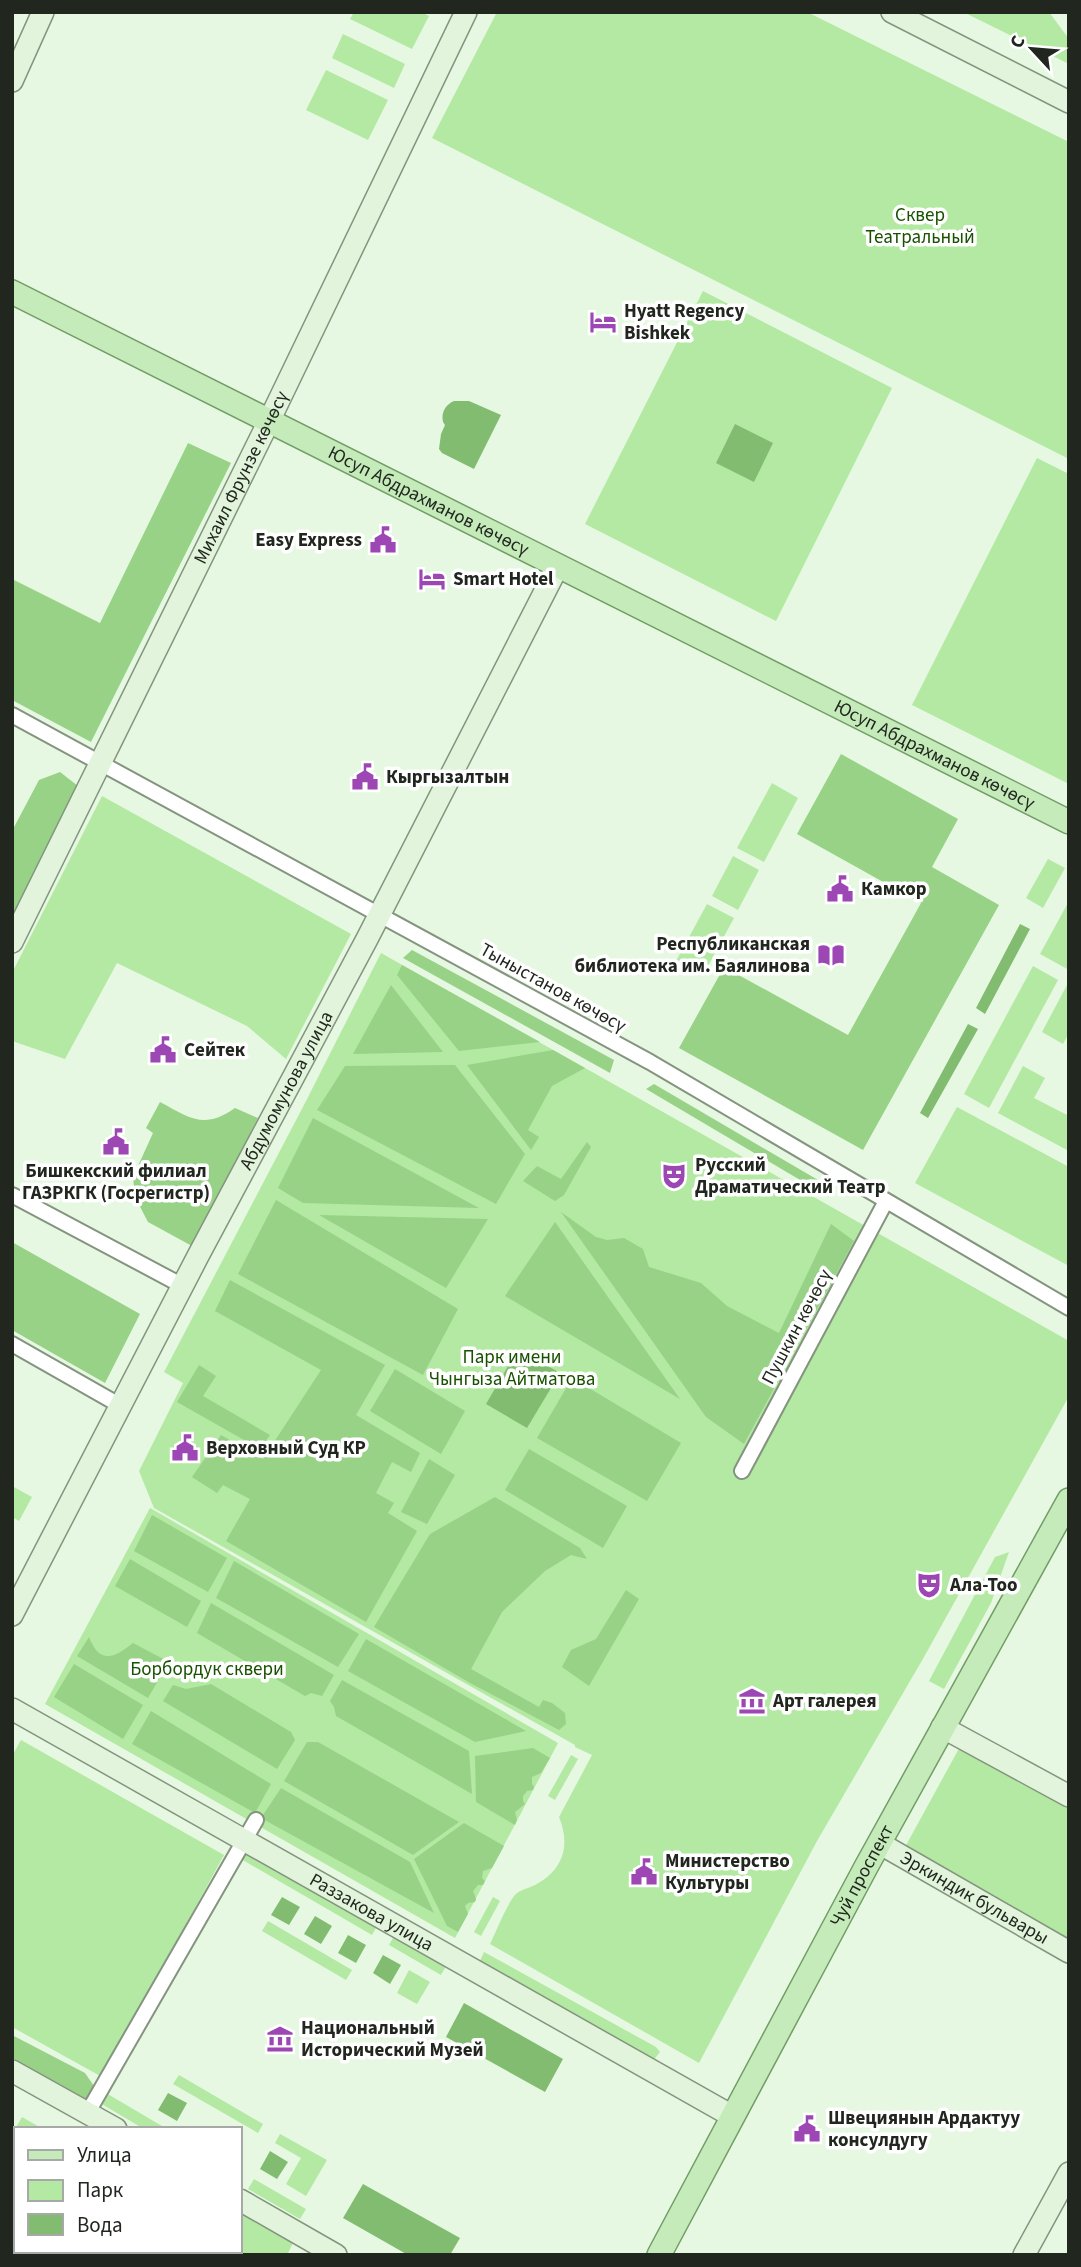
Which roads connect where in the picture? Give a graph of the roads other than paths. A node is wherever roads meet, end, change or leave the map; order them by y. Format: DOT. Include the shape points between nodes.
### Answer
graph roads {
  1 [pos="43,12"];
  2 [pos="466,12"];
  3 [pos="892,12"];
  4 [pos="12,81"];
  5 [pos="1069,102"];
  6 [pos="12,292"];
  7 [pos="269,421"];
  8 [pos="558,566"];
  9 [pos="12,715"];
  10 [pos="102,762"];
  11 [pos="1069,822"];
  12 [pos="379,915"];
  13 [pos="12,942"];
  14 [pos="12,1195"];
  15 [pos="886,1201"];
  16 [pos="183,1286"];
  17 [pos="1069,1308"];
  18 [pos="12,1344"];
  19 [pos="121,1406"];
  20 [pos="742,1471"];
  21 [pos="1069,1500"];
  22 [pos="12,1615"];
  23 [pos="12,1709"];
  24 [pos="942,1727"];
  25 [pos="1069,1796"];
  26 [pos="256,1820"];
  27 [pos="245,1840"];
  28 [pos="879,1843"];
  29 [pos="1069,1952"];
  30 [pos="12,2071"];
  31 [pos="88,2112"];
  32 [pos="732,2116"];
  33 [pos="113,2127"];
  34 [pos="1069,2173"];
  35 [pos="242,2201"];
  36 [pos="336,2255"];
  37 [pos="659,2255"];
  38 [pos="1024,2255"];
  1 -- 4 [label="street"];
  2 -- 7 [label="street, Михаил Фрунзе көчөсү"];
  3 -- 5 [label="street"];
  6 -- 7 [label="main road, Юсуп Абдрахманов көчөсү"];
  7 -- 8 [label="main road, Юсуп Абдрахманов көчөсү"];
  7 -- 10 [label="street, Михаил Фрунзе көчөсү"];
  8 -- 11 [label="main road, Юсуп Абдрахманов көчөсү"];
  8 -- 12 [label="street, Абдумомунова улица"];
  9 -- 10 [label="street, Тыныстанов көчөсү"];
  10 -- 12 [label="street, Тыныстанов көчөсү"];
  10 -- 13 [label="street, Михаил Фрунзе көчөсү"];
  12 -- 15 [label="street, Тыныстанов көчөсү" via="650,1062"];
  12 -- 16 [label="street, Абдумомунова улица"];
  14 -- 16 [label="street"];
  15 -- 17 [label="street, Тыныстанов көчөсү"];
  15 -- 20 [label="street, Пушкин көчөсү"];
  16 -- 19 [label="street, Абдумомунова улица"];
  18 -- 19 [label="street"];
  19 -- 22 [label="street, Абдумомунова улица"];
  21 -- 24 [label="main road, Чуй проспект"];
  23 -- 27 [label="street, Раззакова улица"];
  24 -- 25 [label="street"];
  24 -- 28 [label="main road, Чуй проспект"];
  26 -- 27 [label="street"];
  27 -- 31 [label="street"];
  27 -- 32 [label="street, Раззакова улица"];
  28 -- 29 [label="street, Эркиндик бульвары"];
  28 -- 32 [label="main road, Чуй проспект"];
  30 -- 31 [label="street"];
  31 -- 33 [label="street"];
  32 -- 37 [label="main road, Чуй проспект"];
  34 -- 38 [label="street"];
  35 -- 36 [label="street"];
}
